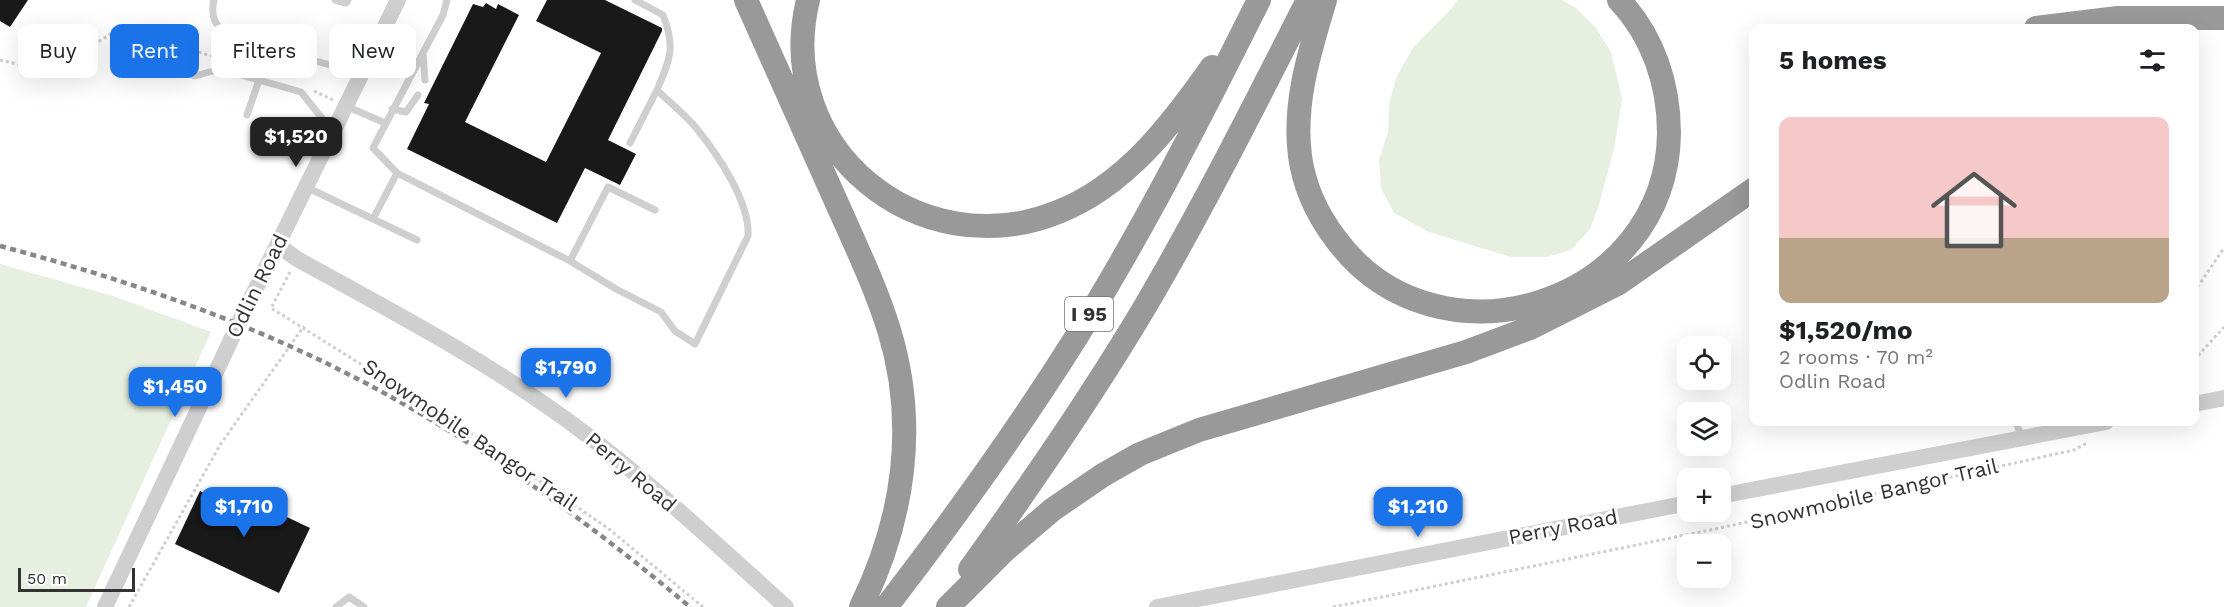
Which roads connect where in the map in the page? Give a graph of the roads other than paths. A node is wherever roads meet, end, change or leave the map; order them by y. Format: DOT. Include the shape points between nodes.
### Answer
graph roads {
  1 [pos="214,0"];
  2 [pos="335,0"];
  3 [pos="348,0"];
  4 [pos="398,0"];
  5 [pos="447,0"];
  6 [pos="635,0"];
  7 [pos="746,0"];
  8 [pos="808,0"];
  9 [pos="1257,0"];
  10 [pos="1308,0"];
  11 [pos="1324,0"];
  12 [pos="1619,0"];
  13 [pos="2163,0"];
  14 [pos="2224,9"];
  15 [pos="2224,18"];
  16 [pos="215,24"];
  17 [pos="386,24"];
  18 [pos="2069,24"];
  19 [pos="423,52"];
  20 [pos="199,75"];
  21 [pos="360,78"];
  22 [pos="259,80"];
  23 [pos="425,80"];
  24 [pos="657,90"];
  25 [pos="418,95"];
  26 [pos="346,106"];
  27 [pos="392,110"];
  28 [pos="248,115"];
  29 [pos="385,123"];
  30 [pos="333,132"];
  31 [pos="630,143"];
  32 [pos="397,173"];
  33 [pos="306,187"];
  34 [pos="1749,192"];
  35 [pos="655,210"];
  36 [pos="373,219"];
  37 [pos="417,240"];
  38 [pos="278,245"];
  39 [pos="570,261"];
  40 [pos="2224,398"];
  41 [pos="2199,403"];
  42 [pos="2018,426"];
  43 [pos="2085,426"];
  44 [pos="2022,438"];
  45 [pos="1731,494"];
  46 [pos="1677,504"];
  47 [pos="109,604"];
  48 [pos="870,604"];
  49 [pos="336,607"];
  50 [pos="364,607"];
  51 [pos="786,607"];
  52 [pos="942,607"];
  53 [pos="948,607"];
  54 [pos="1157,607"];
  1 -- 16 [label="lane"];
  2 -- 3 [label="lane"];
  4 -- 17 [label="street, Odlin Road"];
  5 -- 19 [label="lane"];
  6 -- 24 [label="lane" via="663,15 669,28 672,54"];
  7 -- 48 [label="highway" via="874,290 899,373 905,434 901,490"];
  8 -- 9 [label="highway" via="804,44 809,87 819,118 842,156 872,187 909,210 936,220 980,226 1023,223 1059,212 1116,176 1155,140 1181,108"];
  9 -- 48 [label="highway, I 95" via="1173,166 1078,334 984,476"];
  10 -- 52 [label="highway, I 95" via="1135,323 1045,462"];
  11 -- 12 [label="highway" via="1303,80 1298,129 1303,172 1321,218 1351,257 1390,288 1438,307 1493,312 1546,302 1594,276 1631,239 1655,197 1668,152 1665,91 1650,45"];
  13 -- 14 [label="highway"];
  15 -- 18 [label="highway" via="2118,18"];
  19 -- 23 [label="lane"];
  19 -- 27 [label="lane"];
  20 -- 22 [label="lane" via="220,69"];
  21 -- 26 [label="street, Odlin Road"];
  22 -- 28 [label="lane"];
  22 -- 30 [label="lane" via="301,92"];
  24 -- 31 [label="lane"];
  24 -- 39 [label="lane" via="696,128 727,173 749,221 748,237 695,344 675,331 661,312"];
  25 -- 27 [label="lane" via="406,111"];
  26 -- 29 [label="lane"];
  26 -- 30 [label="street, Odlin Road"];
  27 -- 29 [label="lane"];
  29 -- 32 [label="lane" via="374,148"];
  30 -- 33 [label="street, Odlin Road"];
  32 -- 36 [label="lane"];
  32 -- 39 [label="lane"];
  33 -- 36 [label="lane"];
  33 -- 38 [label="street, Odlin Road"];
  34 -- 53 [label="highway" via="1619,283 1541,324 1466,352 1198,430 1140,454 1052,510"];
  35 -- 39 [label="lane" via="608,187"];
  36 -- 37 [label="lane"];
  38 -- 47 [label="street, Odlin Road"];
  38 -- 51 [label="street, Perry Road" via="297,260 446,342 571,423"];
  40 -- 41 [label="street"];
  42 -- 44 [label="lane"];
  43 -- 44 [label="street"];
  44 -- 45 [label="street"];
  46 -- 54 [label="street, Perry Road"];
  49 -- 50 [label="lane" via="349,597"];
}
